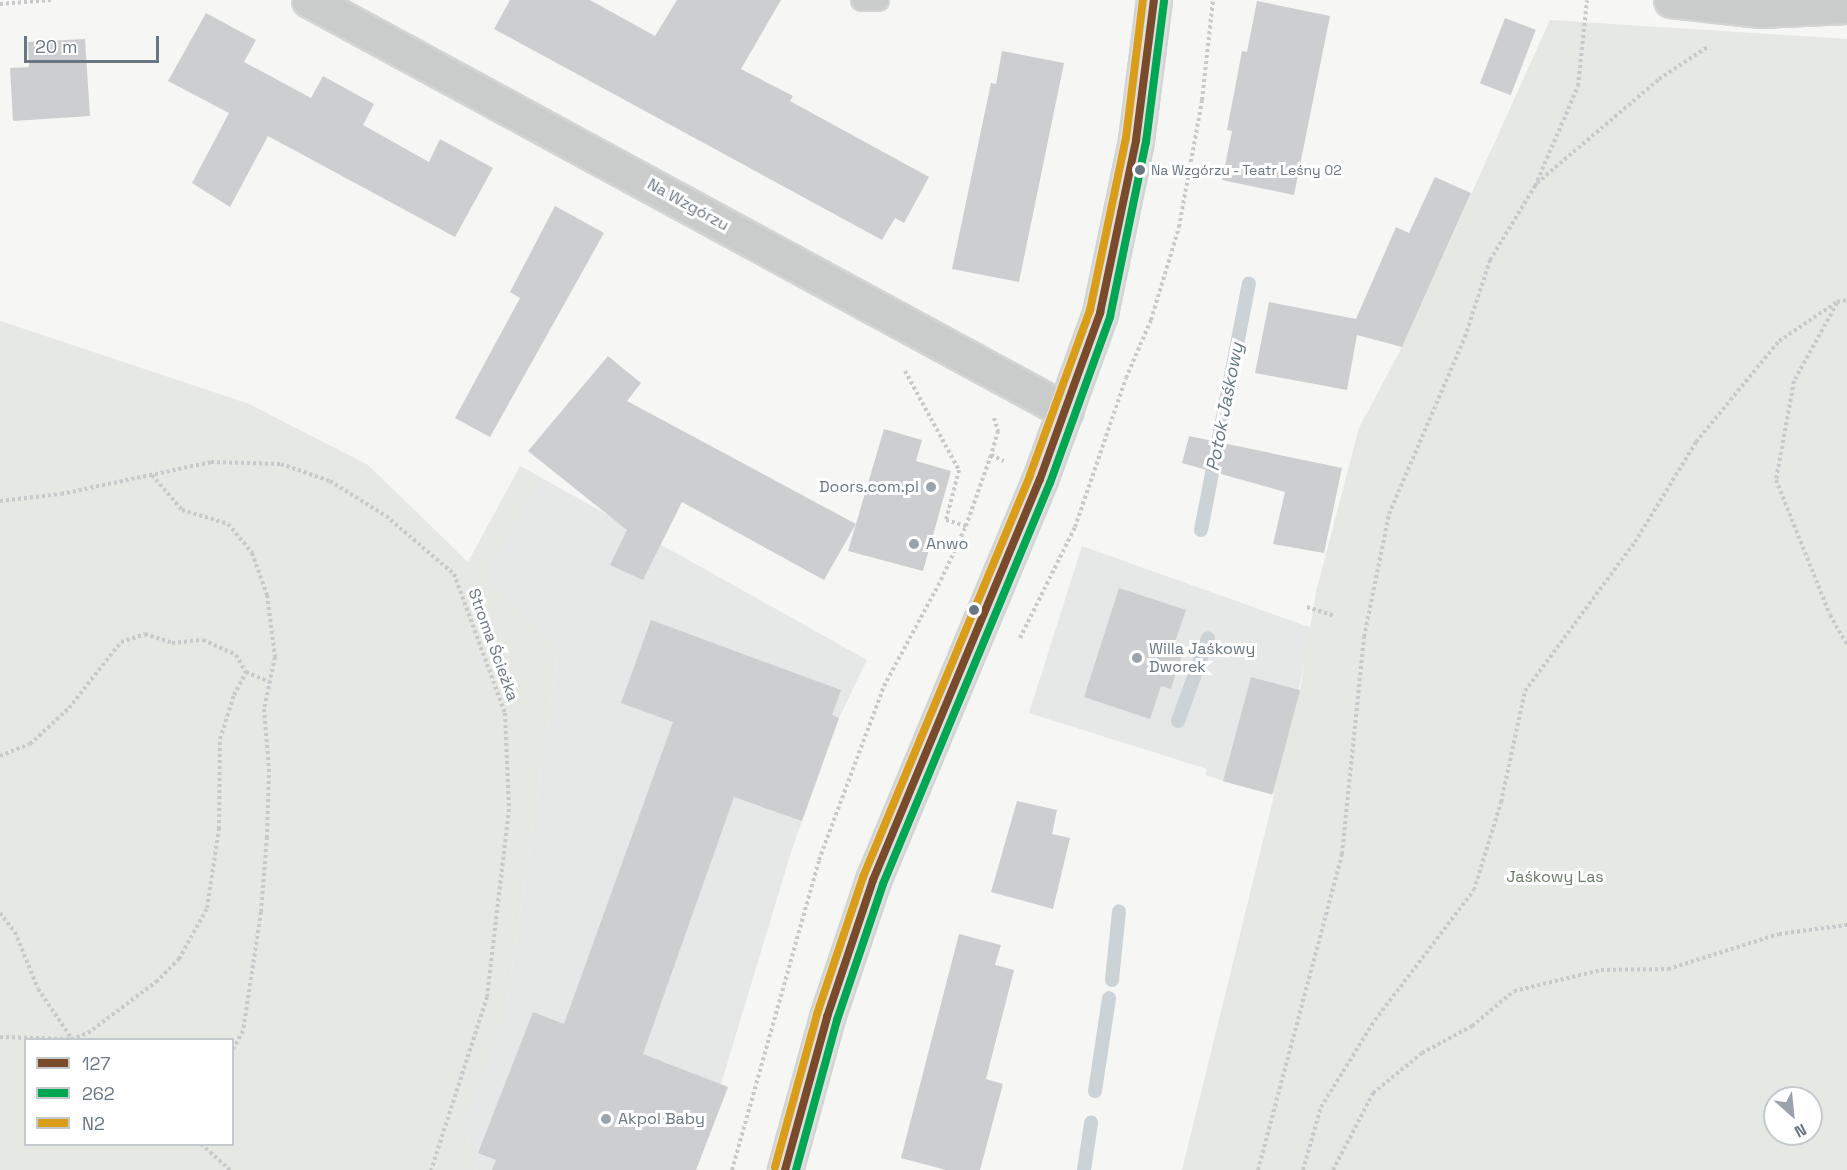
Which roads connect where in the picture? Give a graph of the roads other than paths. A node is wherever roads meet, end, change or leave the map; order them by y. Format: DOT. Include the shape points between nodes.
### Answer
graph roads {
  1 [pos="309,0"];
  2 [pos="862,0"];
  3 [pos="878,0"];
  4 [pos="1154,0"];
  5 [pos="1671,0"];
  6 [pos="1847,6"];
  7 [pos="1066,411"];
  8 [pos="786,1170"];
  1 -- 7 [label="street, Na Wzgórzu"];
  2 -- 3 [label="lane"];
  4 -- 7 [label="street" via="1123,208 1100,313"];
  5 -- 6 [label="street" via="1760,10"];
  7 -- 8 [label="street" via="873,880 827,1017"];
}
